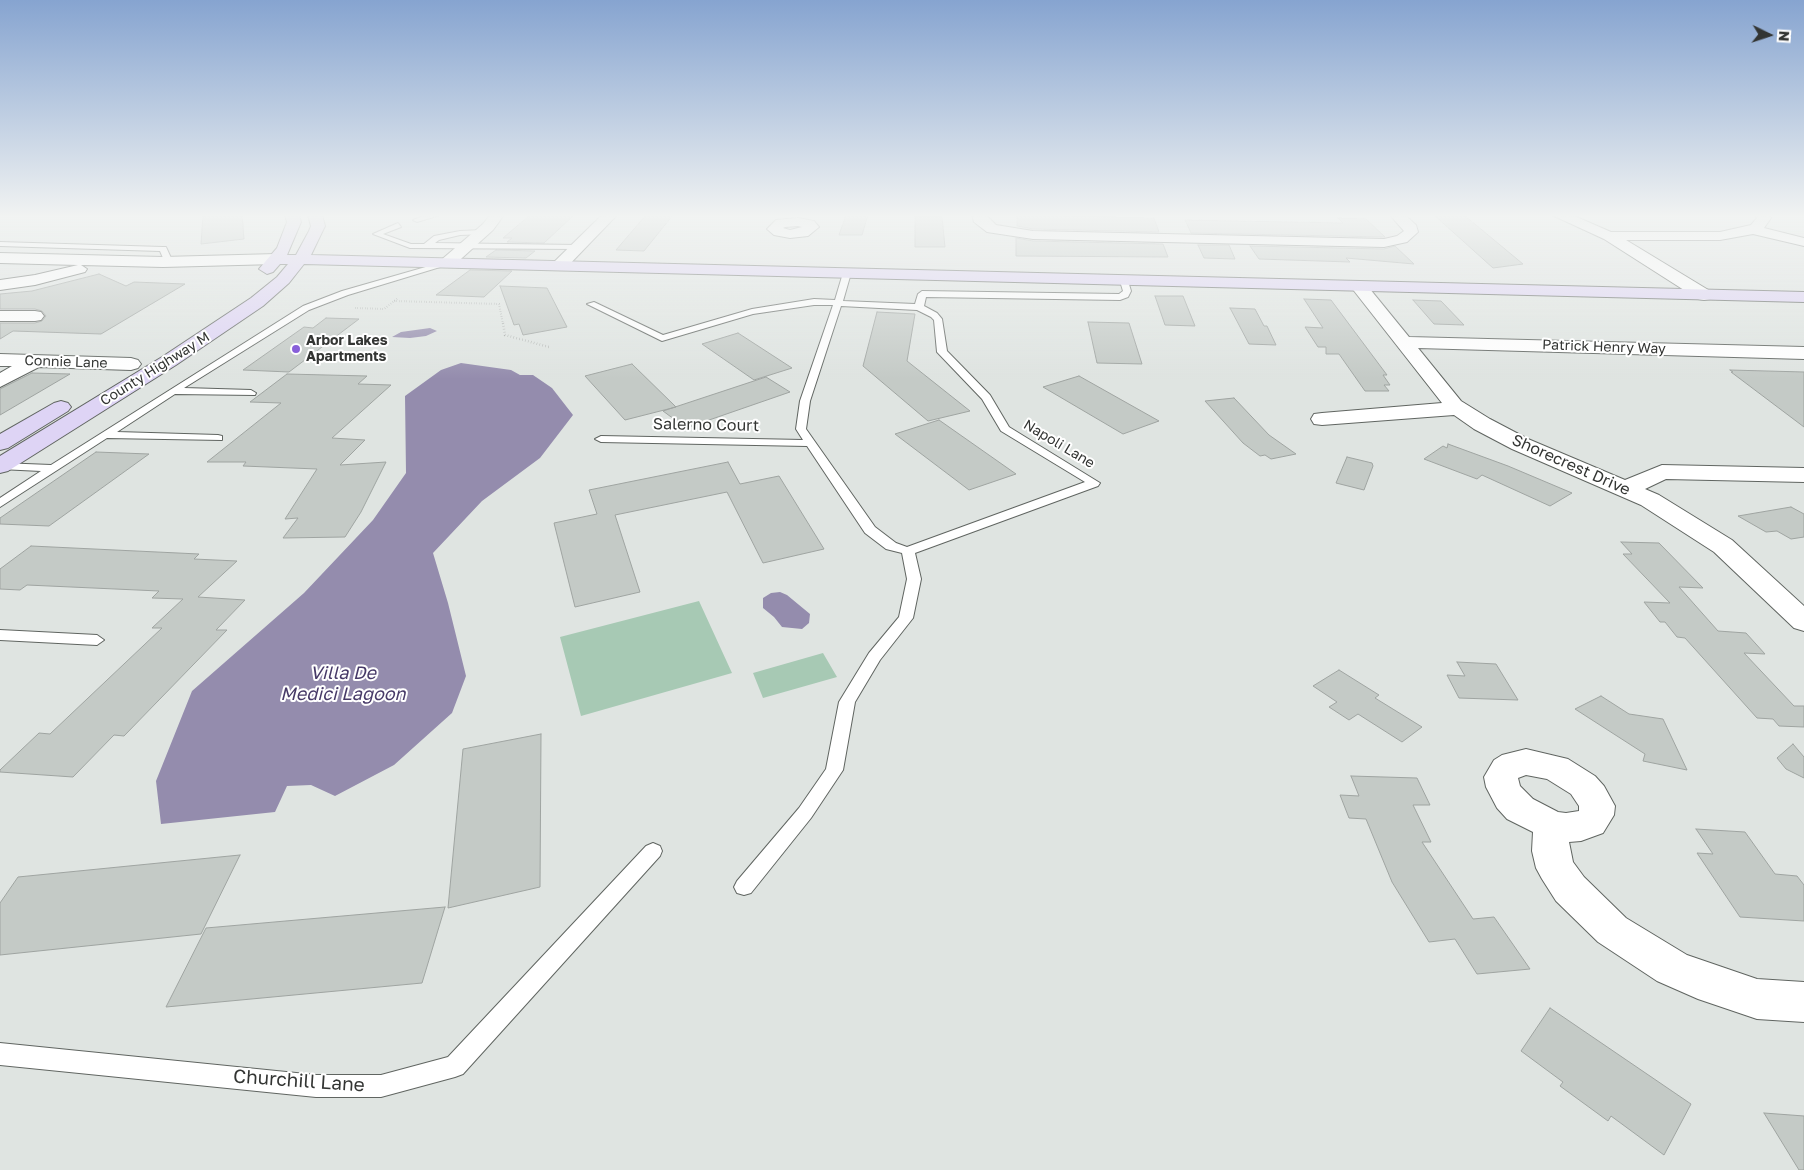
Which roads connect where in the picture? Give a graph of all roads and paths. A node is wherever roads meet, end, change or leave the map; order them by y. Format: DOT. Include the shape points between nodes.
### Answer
graph roads {
  1 [pos="73,270"];
  2 [pos="264,270"];
  3 [pos="292,270"];
  4 [pos="426,270"];
  5 [pos="683,270"];
  6 [pos="1663,270"];
  7 [pos="847,273"];
  8 [pos="1124,281"];
  9 [pos="0,285"];
  10 [pos="1359,286"];
  11 [pos="1704,295"];
  12 [pos="1804,297"];
  13 [pos="398,298"];
  14 [pos="394,301"];
  15 [pos="838,303"];
  16 [pos="591,304"];
  17 [pos="919,307"];
  18 [pos="355,308"];
  19 [pos="0,316"];
  20 [pos="35,316"];
  21 [pos="1404,342"];
  22 [pos="549,347"];
  23 [pos="1804,354"];
  24 [pos="0,360"];
  25 [pos="35,361"];
  26 [pos="131,364"];
  27 [pos="0,381"];
  28 [pos="173,391"];
  29 [pos="251,393"];
  30 [pos="1459,408"];
  31 [pos="1322,419"];
  32 [pos="104,435"];
  33 [pos="218,438"];
  34 [pos="601,439"];
  35 [pos="0,442"];
  36 [pos="811,443"];
  37 [pos="0,466"];
  38 [pos="51,468"];
  39 [pos="1804,475"];
  40 [pos="1626,489"];
  41 [pos="0,503"];
  42 [pos="908,551"];
  43 [pos="1804,622"];
  44 [pos="0,635"];
  45 [pos="97,640"];
  46 [pos="1551,825"];
  47 [pos="653,851"];
  48 [pos="744,886"];
  49 [pos="1804,1002"];
  50 [pos="0,1054"];
  1 -- 9 [label="street" via="50,277"];
  2 -- 26 [label="main road, County Highway M" via="226,304"];
  3 -- 37 [label="main road, County Highway M" via="236,316"];
  4 -- 28 [label="lane" via="306,308"];
  5 -- 7 [label="main road"];
  6 -- 11 [label="street"];
  7 -- 8 [label="main road"];
  7 -- 15 [label="lane"];
  8 -- 10 [label="main road"];
  8 -- 17 [label="lane" via="1127,291 1120,297 922,294"];
  10 -- 11 [label="main road"];
  10 -- 21 [label="street, Shorecrest Drive"];
  11 -- 12 [label="main road"];
  13 -- 14 [label="path"];
  14 -- 18 [label="path" via="384,309"];
  14 -- 22 [label="path" via="499,304 505,335"];
  15 -- 16 [label="lane" via="814,302 752,312 662,338"];
  15 -- 17 [label="lane"];
  15 -- 36 [label="lane" via="801,419 801,429"];
  17 -- 42 [label="lane, Napoli Lane" via="938,319 942,352 986,397 1005,429 1094,482"];
  19 -- 20 [label="street"];
  21 -- 23 [label="street, Patrick Henry Way"];
  21 -- 30 [label="street, Shorecrest Drive"];
  24 -- 25 [label="street, Connie Lane"];
  25 -- 26 [label="street, Connie Lane"];
  25 -- 27 [label="street"];
  26 -- 35 [label="main road, County Highway M"];
  28 -- 29 [label="lane"];
  28 -- 32 [label="lane"];
  30 -- 31 [label="street"];
  30 -- 40 [label="street, Shorecrest Drive" via="1520,444"];
  32 -- 33 [label="lane"];
  32 -- 38 [label="lane"];
  34 -- 36 [label="lane, Salerno Court"];
  36 -- 42 [label="lane" via="870,530 891,546"];
  37 -- 38 [label="lane"];
  38 -- 41 [label="lane"];
  39 -- 40 [label="street" via="1662,472"];
  40 -- 43 [label="street, Shorecrest Drive" via="1650,500 1724,546"];
  42 -- 48 [label="lane" via="914,579 906,618 874,657 847,702 834,770 805,813"];
  44 -- 45 [label="lane"];
  46 -- 49 [label="street" via="1551,852 1555,868 1570,889 1612,930 1672,968 1713,985 1756,999"];
  47 -- 50 [label="lane, Churchill Lane" via="455,1066 381,1086 316,1086"];
}
